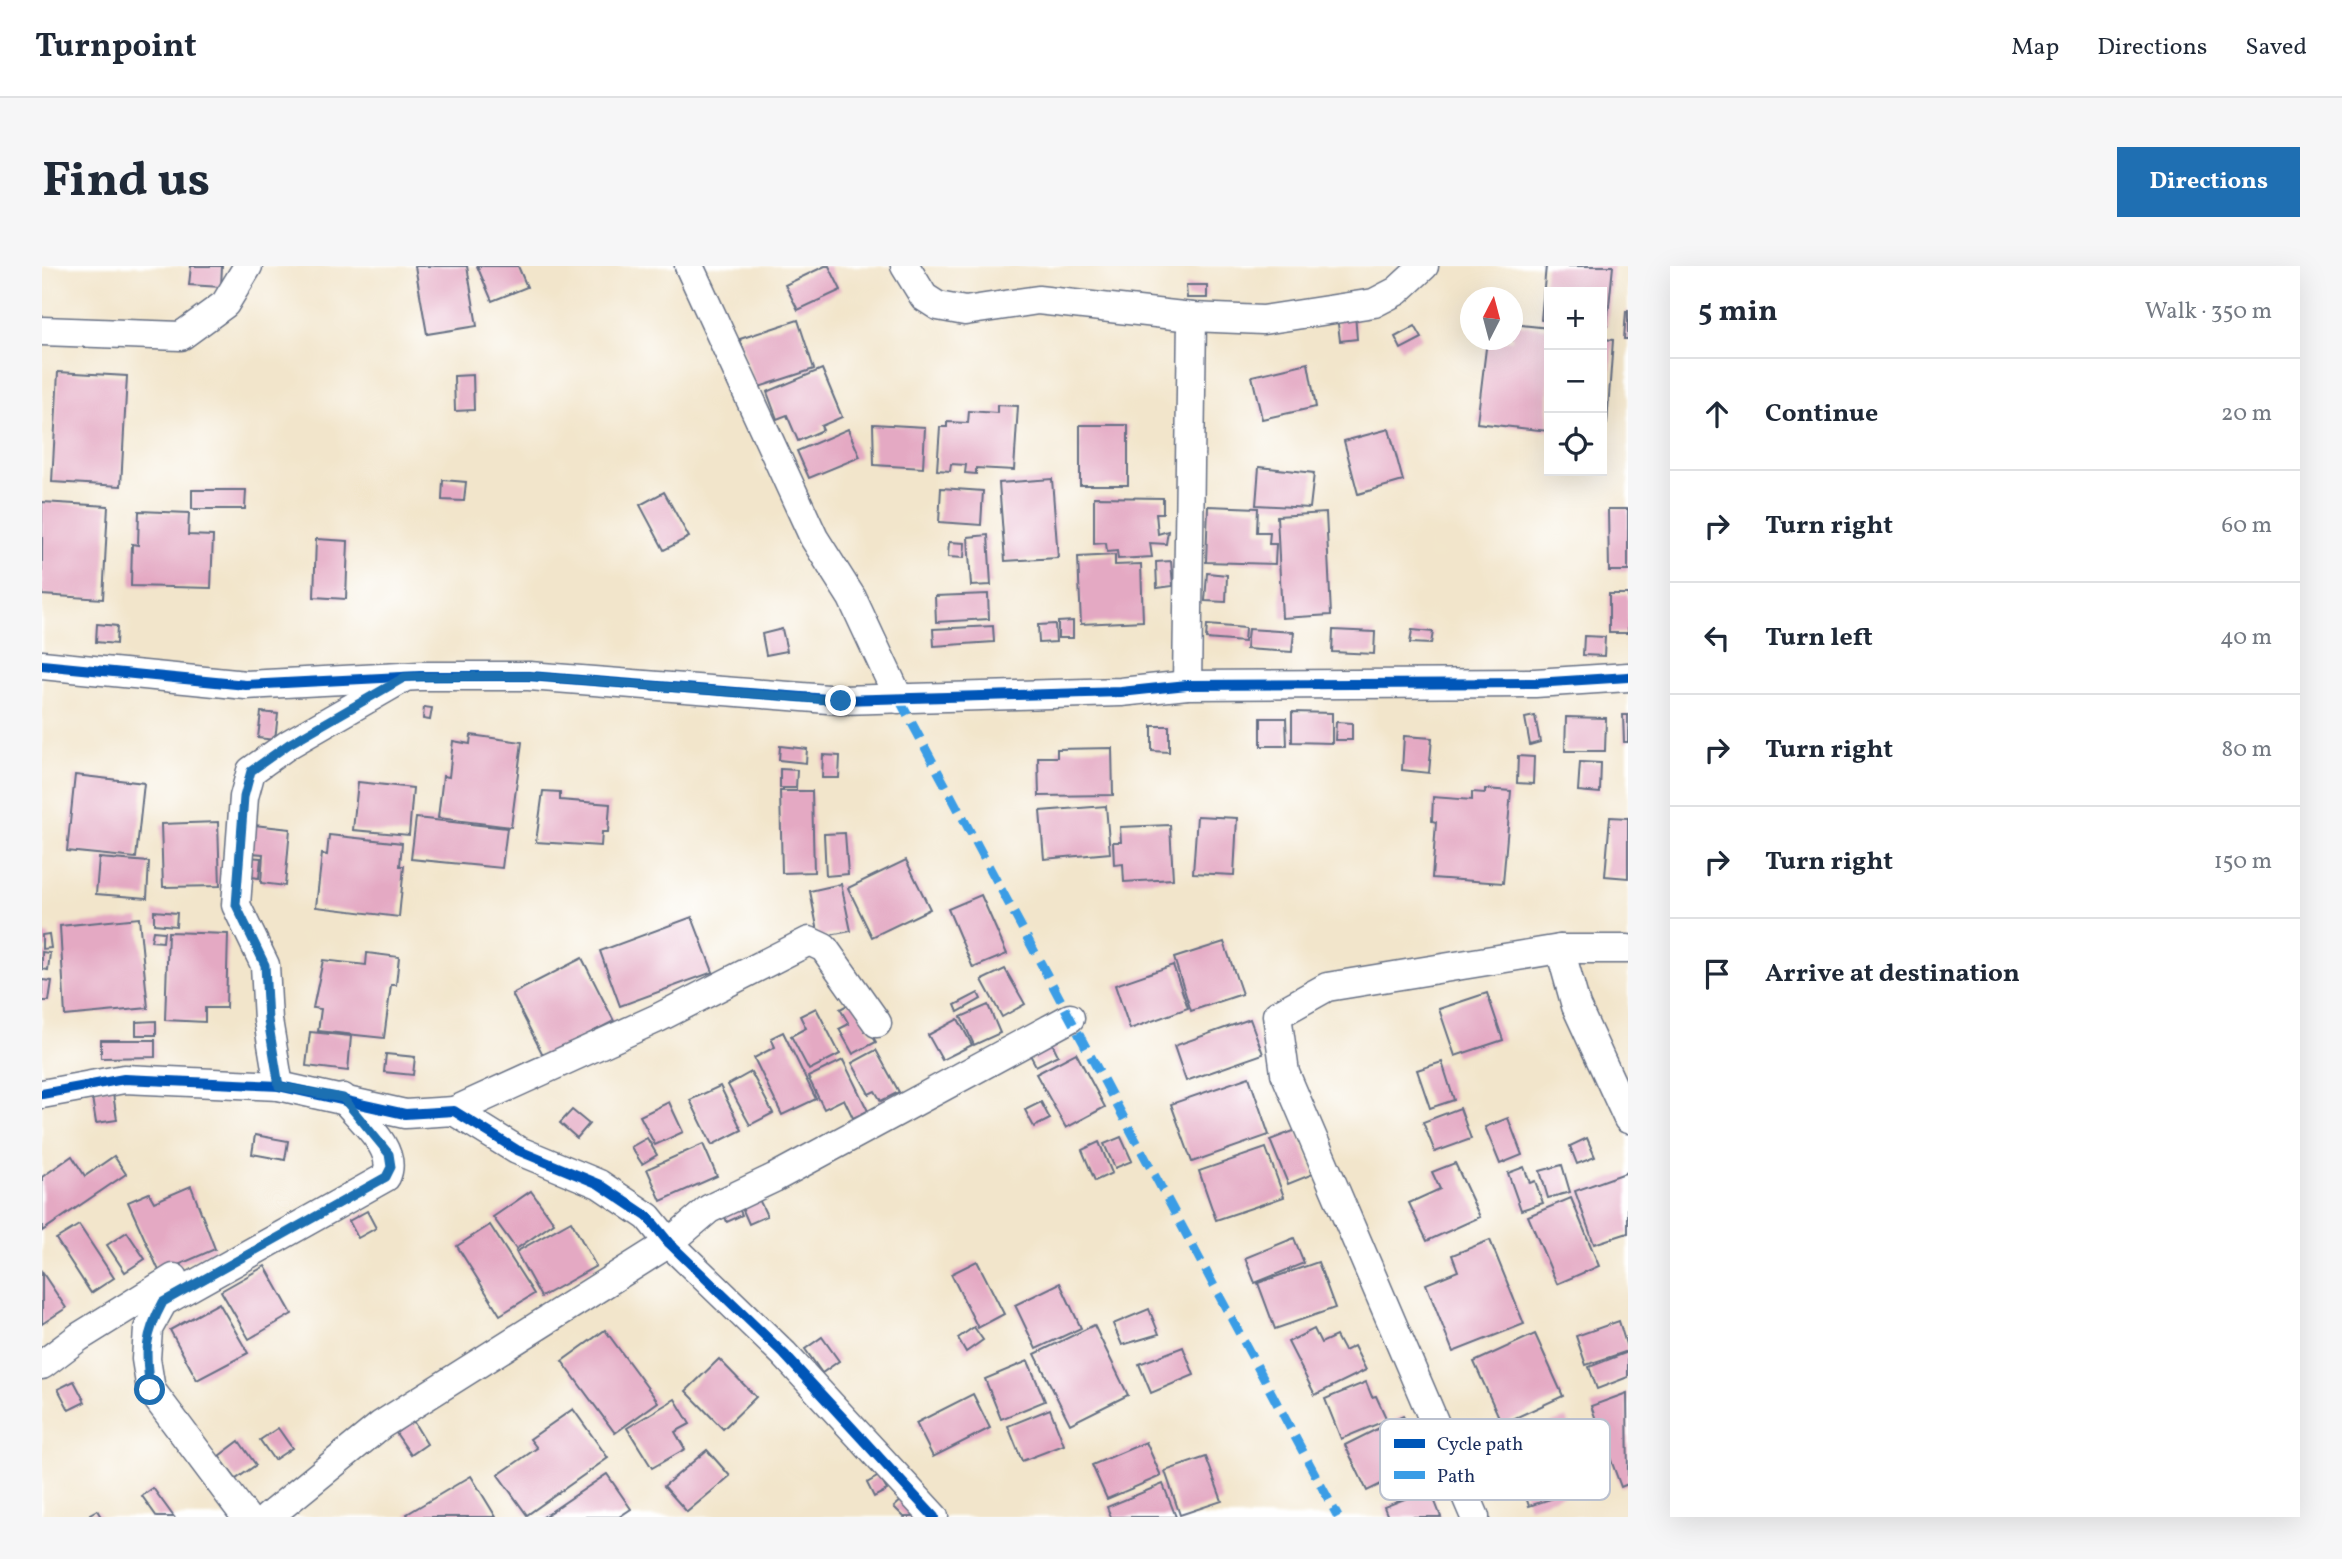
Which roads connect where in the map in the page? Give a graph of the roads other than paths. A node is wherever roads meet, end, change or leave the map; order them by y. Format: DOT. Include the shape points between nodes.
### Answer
graph roads {
  1 [pos="248,266"];
  2 [pos="689,266"];
  3 [pos="905,266"];
  4 [pos="1424,266"];
  5 [pos="1192,317"];
  6 [pos="42,331"];
  7 [pos="42,665"];
  8 [pos="405,677"];
  9 [pos="1628,677"];
  10 [pos="1187,685"];
  11 [pos="899,699"];
  12 [pos="1560,949"];
  13 [pos="1628,949"];
  14 [pos="1070,1018"];
  15 [pos="877,1023"];
  16 [pos="279,1086"];
  17 [pos="42,1094"];
  18 [pos="343,1098"];
  19 [pos="454,1111"];
  20 [pos="1628,1119"];
  21 [pos="389,1154"];
  22 [pos="669,1243"];
  23 [pos="42,1365"];
  24 [pos="1433,1419"];
  25 [pos="1468,1500"];
  26 [pos="246,1517"];
  27 [pos="268,1517"];
  28 [pos="934,1517"];
  29 [pos="1475,1517"];
  1 -- 6 [label="street" via="225,304 181,336"];
  2 -- 11 [label="street" via="814,538 852,598"];
  3 -- 5 [label="street" via="924,297 939,306 985,310 1038,300"];
  4 -- 5 [label="street" via="1397,291 1374,303 1264,320"];
  5 -- 10 [label="street"];
  7 -- 8 [label="street" via="246,685"];
  8 -- 11 [label="street" via="529,676 841,701"];
  8 -- 16 [label="street" via="251,771 244,797 236,905 265,965"];
  9 -- 10 [label="street" via="1535,683"];
  10 -- 11 [label="street" via="1121,692"];
  12 -- 13 [label="street"];
  12 -- 20 [label="street" via="1576,1006"];
  12 -- 24 [label="street" via="1327,987 1277,1014 1285,1073"];
  14 -- 22 [label="street" via="709,1209"];
  15 -- 19 [label="street" via="824,948 809,941 659,1018"];
  16 -- 17 [label="street" via="124,1079"];
  16 -- 18 [label="street"];
  18 -- 19 [label="street" via="405,1114"];
  18 -- 21 [label="street"];
  19 -- 22 [label="street" via="517,1150 599,1184 648,1217"];
  21 -- 23 [label="street" via="240,1238 79,1337"];
  21 -- 26 [label="street" via="391,1167 386,1177 163,1302 148,1329 150,1390"];
  22 -- 27 [label="street" via="380,1425"];
  22 -- 28 [label="street" via="784,1354"];
  25 -- 29 [label="street"];
}
